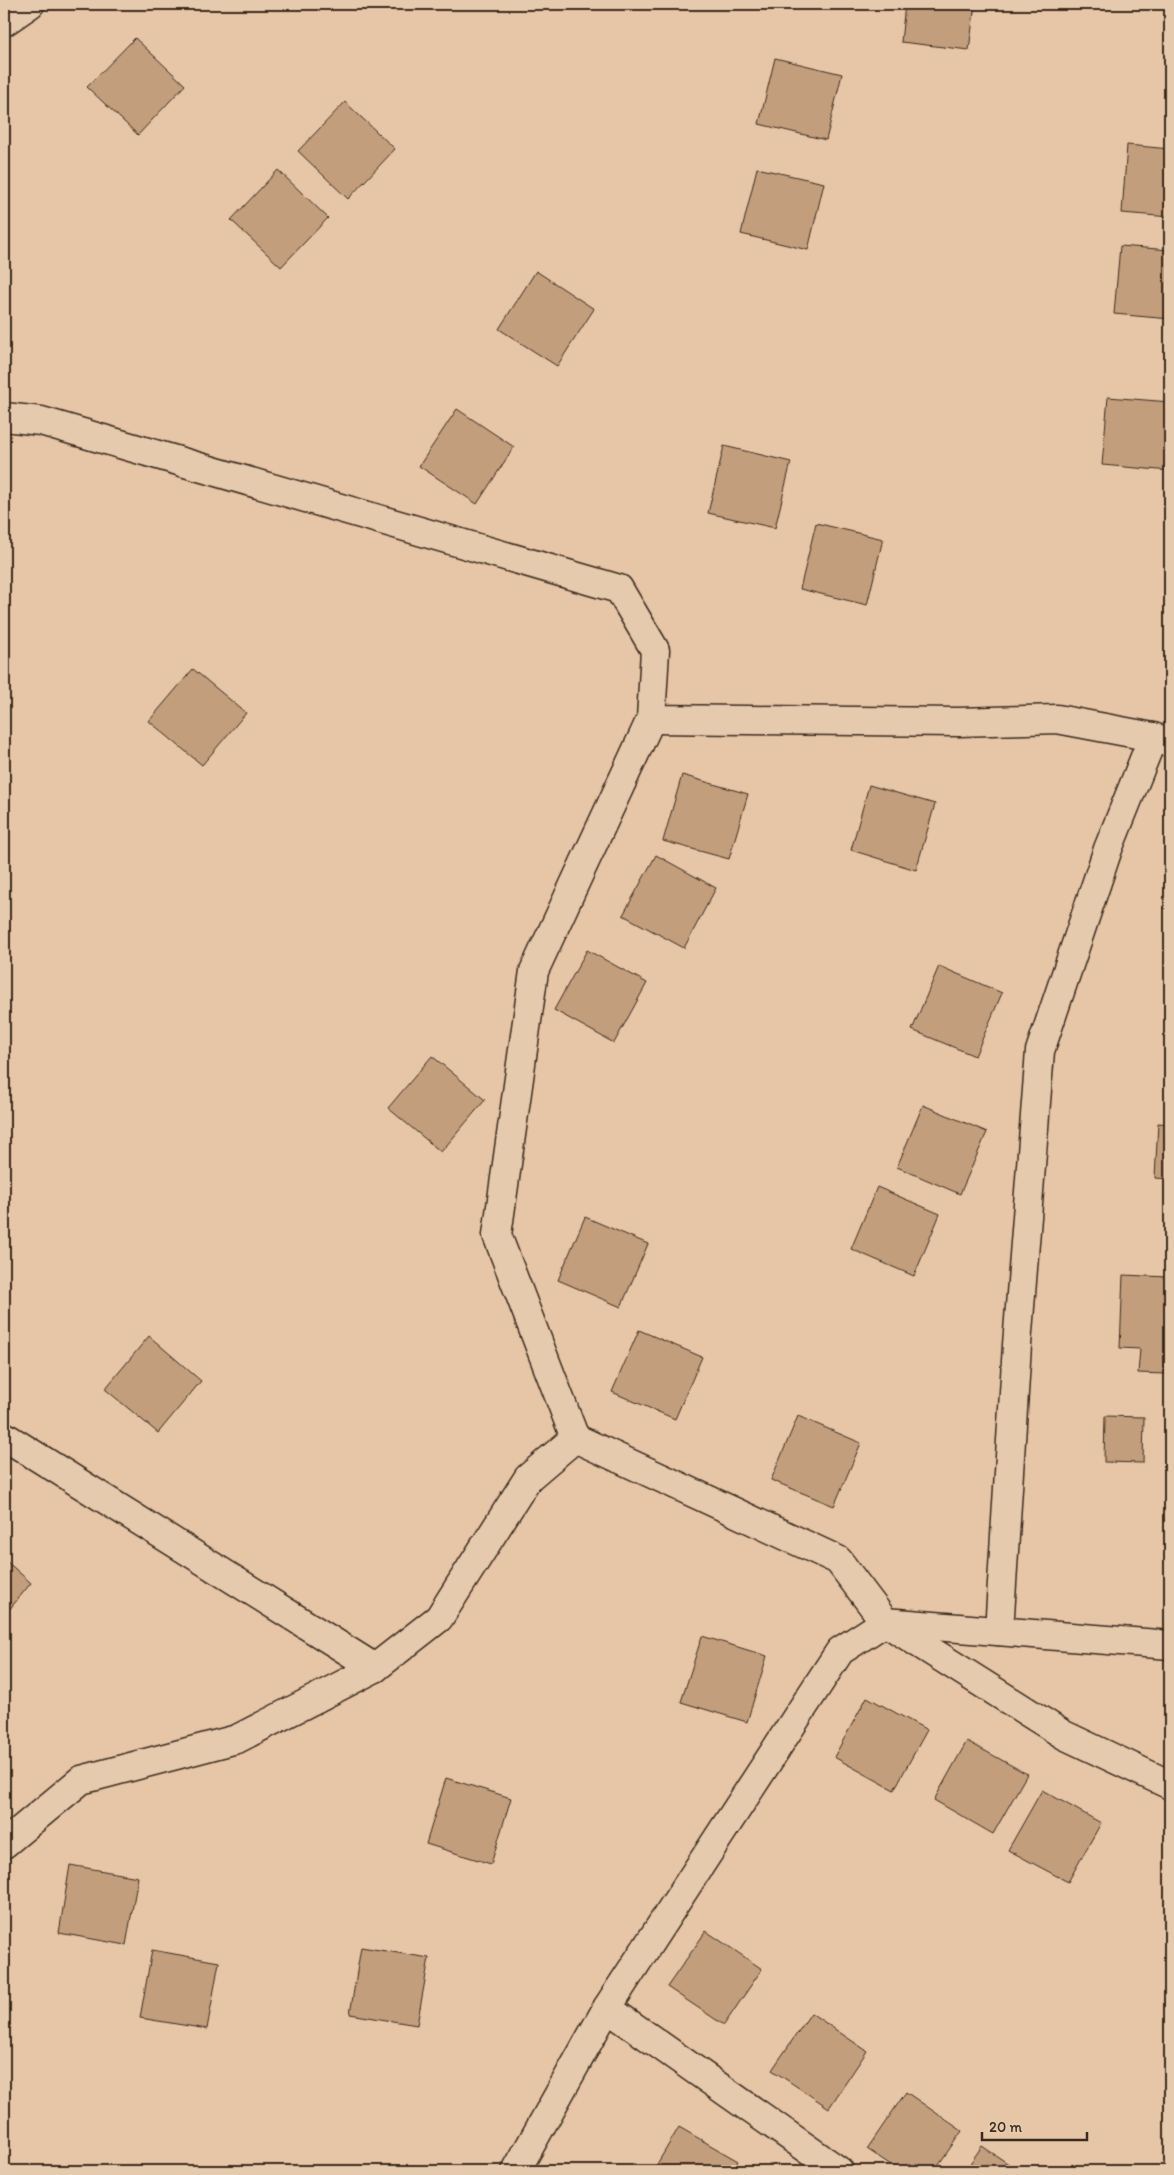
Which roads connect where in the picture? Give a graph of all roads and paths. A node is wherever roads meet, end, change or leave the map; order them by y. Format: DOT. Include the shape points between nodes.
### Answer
graph roads {
  1 [pos="30,4"];
  2 [pos="4,22"];
  3 [pos="4,417"];
  4 [pos="651,719"];
  5 [pos="1162,740"];
  6 [pos="4,1436"];
  7 [pos="576,1438"];
  8 [pos="885,1622"];
  9 [pos="998,1631"];
  10 [pos="1170,1645"];
  11 [pos="375,1668"];
  12 [pos="1170,1785"];
  13 [pos="4,1844"];
  14 [pos="607,2008"];
  15 [pos="516,2171"];
  16 [pos="839,2171"];
  1 -- 2 [label="street"];
  3 -- 4 [label="street" via="41,420 618,589 655,650"];
  4 -- 5 [label="street" via="959,722 1057,719"];
  4 -- 7 [label="street" via="534,971 497,1235"];
  5 -- 9 [label="street" via="1108,849 1040,1051"];
  6 -- 11 [label="street"];
  7 -- 8 [label="street" via="838,1560"];
  7 -- 11 [label="street" via="528,1478 440,1618"];
  8 -- 9 [label="street"];
  8 -- 12 [label="street" via="1064,1736"];
  8 -- 14 [label="street" via="840,1650"];
  9 -- 10 [label="street"];
  11 -- 13 [label="street" via="237,1739 81,1780"];
  14 -- 15 [label="street"];
  14 -- 16 [label="street"];
}
